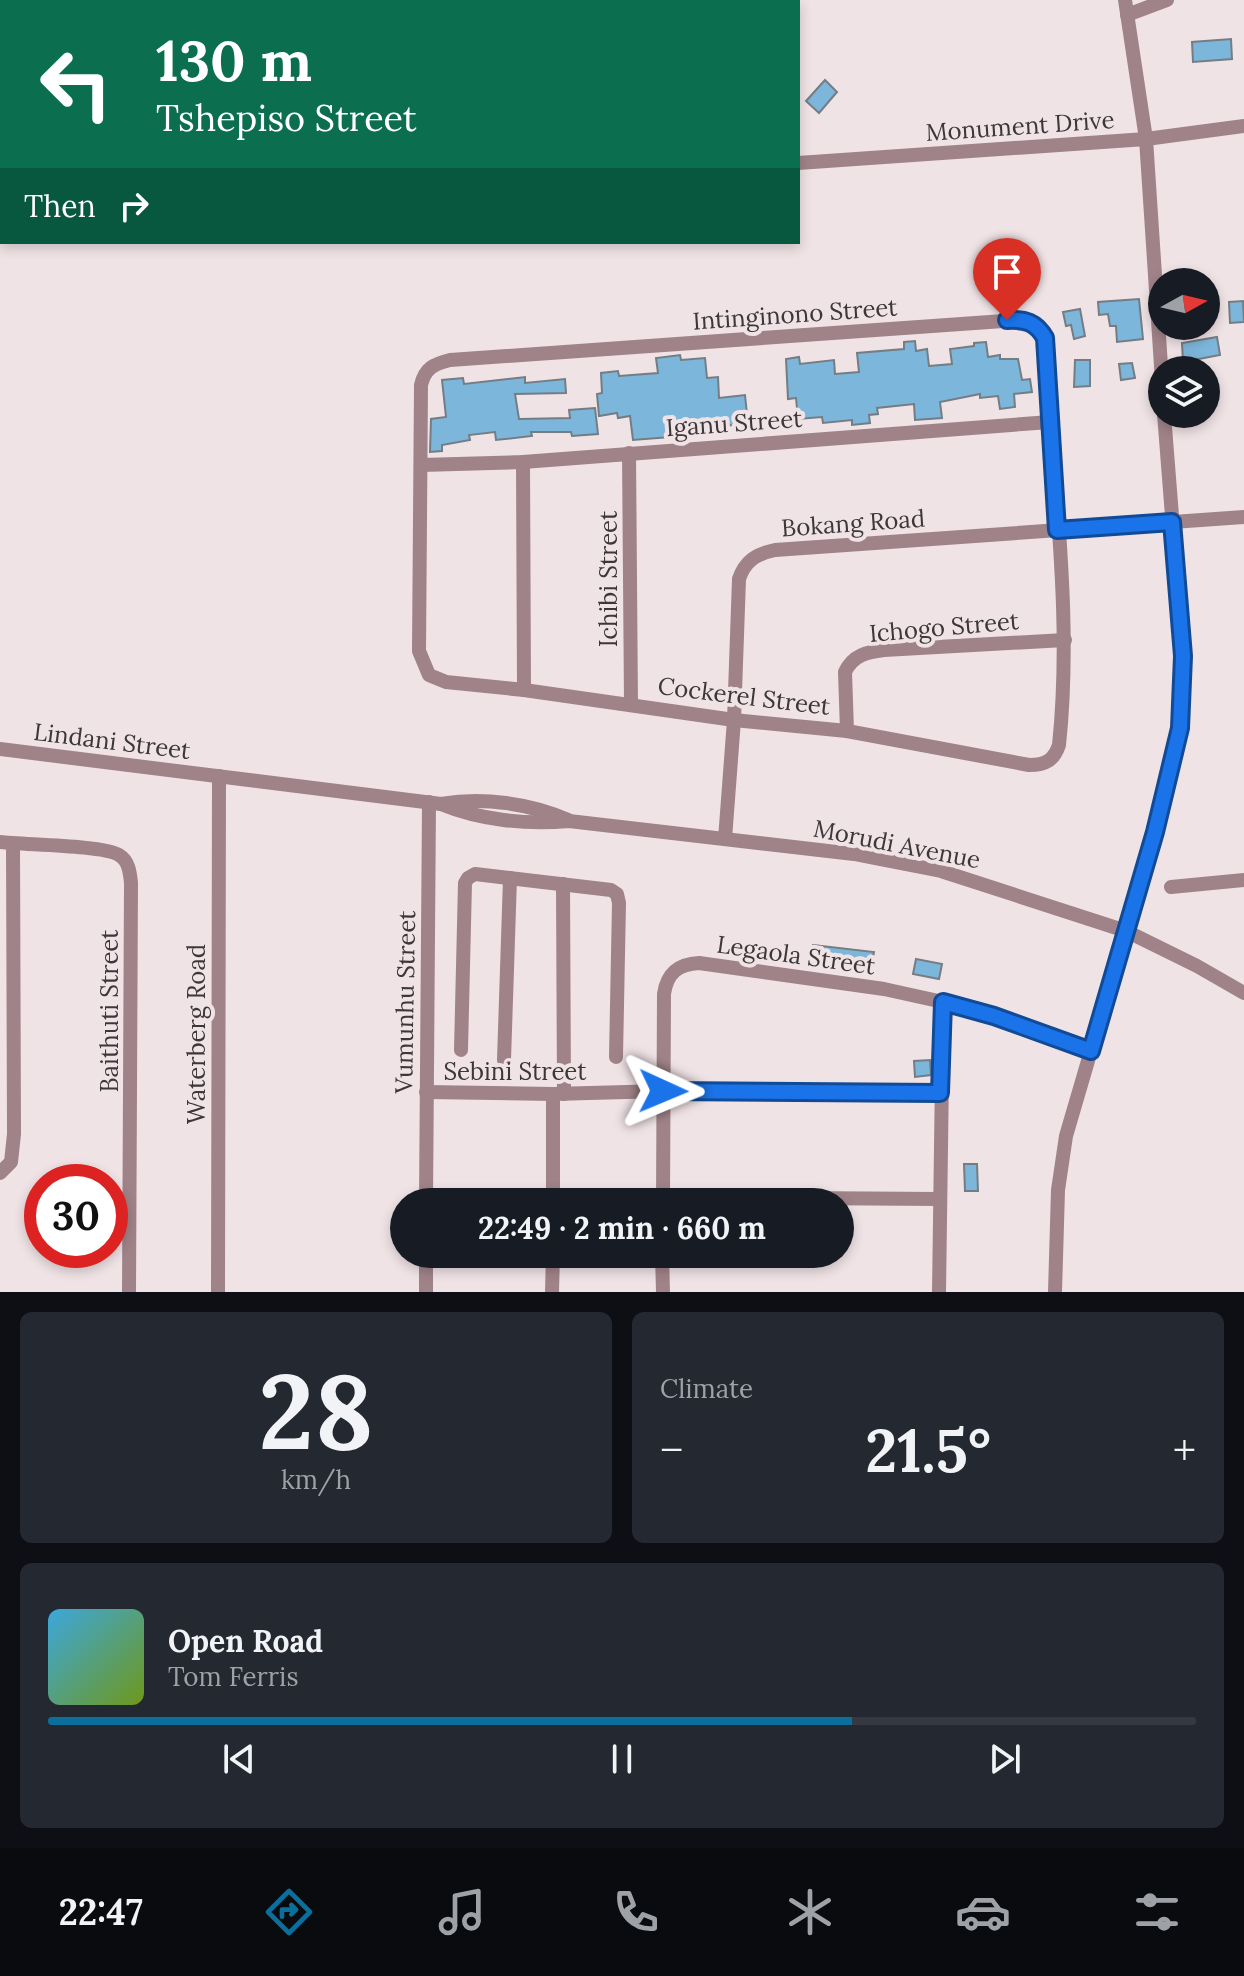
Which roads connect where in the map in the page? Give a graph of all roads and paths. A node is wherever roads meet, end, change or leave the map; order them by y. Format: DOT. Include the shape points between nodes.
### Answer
graph roads {
  1 [pos="1167,0"];
  2 [pos="1126,7"];
  3 [pos="1244,126"];
  4 [pos="1146,139"];
  5 [pos="800,163"];
  6 [pos="1160,356"];
  7 [pos="1050,422"];
  8 [pos="1165,428"];
  9 [pos="629,453"];
  10 [pos="523,462"];
  11 [pos="421,465"];
  12 [pos="1244,517"];
  13 [pos="1172,522"];
  14 [pos="1057,530"];
  15 [pos="1065,640"];
  16 [pos="429,675"];
  17 [pos="524,690"];
  18 [pos="631,704"];
  19 [pos="734,720"];
  20 [pos="847,731"];
  21 [pos="0,749"];
  22 [pos="1052,760"];
  23 [pos="219,776"];
  24 [pos="435,803"];
  25 [pos="725,839"];
  26 [pos="6,843"];
  27 [pos="510,878"];
  28 [pos="1244,880"];
  29 [pos="563,884"];
  30 [pos="1171,887"];
  31 [pos="1126,931"];
  32 [pos="1244,993"];
  33 [pos="943,1002"];
  34 [pos="461,1050"];
  35 [pos="1091,1051"];
  36 [pos="616,1057"];
  37 [pos="504,1060"];
  38 [pos="663,1091"];
  39 [pos="426,1092"];
  40 [pos="940,1093"];
  41 [pos="558,1094"];
  42 [pos="0,1173"];
  43 [pos="426,1188"];
  44 [pos="554,1188"];
  45 [pos="663,1188"];
  46 [pos="854,1199"];
  47 [pos="939,1199"];
  48 [pos="426,1268"];
  49 [pos="553,1268"];
  50 [pos="662,1268"];
  51 [pos="129,1292"];
  52 [pos="218,1292"];
  53 [pos="426,1292"];
  54 [pos="552,1292"];
  55 [pos="663,1292"];
  56 [pos="939,1292"];
  57 [pos="1055,1292"];
  1 -- 2 [label="street"];
  2 -- 4 [label="street"];
  3 -- 4 [label="street, Monument Drive"];
  4 -- 5 [label="street, Monument Drive"];
  4 -- 6 [label="street"];
  7 -- 9 [label="street, Iganu Street"];
  7 -- 11 [label="street, Intinginono Street" via="1045,338 1035,324 1007,320 439,362 426,370 421,385"];
  7 -- 14 [label="street, Intinginono Street"];
  8 -- 13 [label="street"];
  9 -- 10 [label="street, Iganu Street"];
  9 -- 18 [label="street, Ichibi Street"];
  10 -- 11 [label="street, Iganu Street"];
  10 -- 17 [label="street"];
  11 -- 16 [label="street, Intinginono Street" via="419,651"];
  12 -- 13 [label="street, Bokang Road"];
  13 -- 14 [label="street, Bokang Road"];
  13 -- 31 [label="street" via="1183,656 1180,728"];
  14 -- 15 [label="street, Intinginono Street"];
  14 -- 19 [label="street, Bokang Road" via="775,550 754,557 739,579"];
  15 -- 20 [label="street, Ichogo Street" via="861,655 845,672"];
  15 -- 22 [label="street, Intinginono Street" via="1061,731"];
  16 -- 17 [label="street, Cockerel Street" via="446,682"];
  17 -- 18 [label="street, Cockerel Street"];
  18 -- 19 [label="street, Cockerel Street"];
  19 -- 20 [label="street, Cockerel Street"];
  19 -- 25 [label="street, Bokang Road"];
  20 -- 22 [label="street, Cockerel Street" via="1029,765"];
  21 -- 23 [label="street, Lindani Street"];
  23 -- 24 [label="street, Morudi Avenue"];
  23 -- 52 [label="street, Waterberg Road"];
  24 -- 25 [label="street, Morudi Avenue" via="507,804 569,821"];
  24 -- 39 [label="street, Vumunhu Street"];
  25 -- 31 [label="street, Morudi Avenue" via="854,854 941,871"];
  26 -- 42 [label="street" via="13,1150 11,1162"];
  26 -- 51 [label="street, Baithuti Street" via="111,852 128,865"];
  27 -- 29 [label="street"];
  27 -- 34 [label="street" via="475,874 465,883"];
  27 -- 37 [label="street"];
  28 -- 30 [label="street"];
  29 -- 36 [label="street" via="617,894"];
  29 -- 41 [label="street"];
  31 -- 32 [label="street, Morudi Avenue"];
  31 -- 35 [label="street"];
  33 -- 35 [label="street, Legaola Street"];
  33 -- 38 [label="street, Legaola Street" via="699,963 683,966 665,985"];
  33 -- 40 [label="street"];
  35 -- 57 [label="street" via="1061,1163"];
  38 -- 40 [label="street, Sebini Street"];
  38 -- 41 [label="street, Sebini Street"];
  38 -- 45 [label="street, Legaola Street"];
  39 -- 41 [label="street, Sebini Street"];
  39 -- 43 [label="street, Vumunhu Street"];
  40 -- 47 [label="street"];
  41 -- 44 [label="street"];
  46 -- 47 [label="street"];
  47 -- 56 [label="street"];
  48 -- 53 [label="street"];
  49 -- 54 [label="street"];
  50 -- 55 [label="street"];
}
